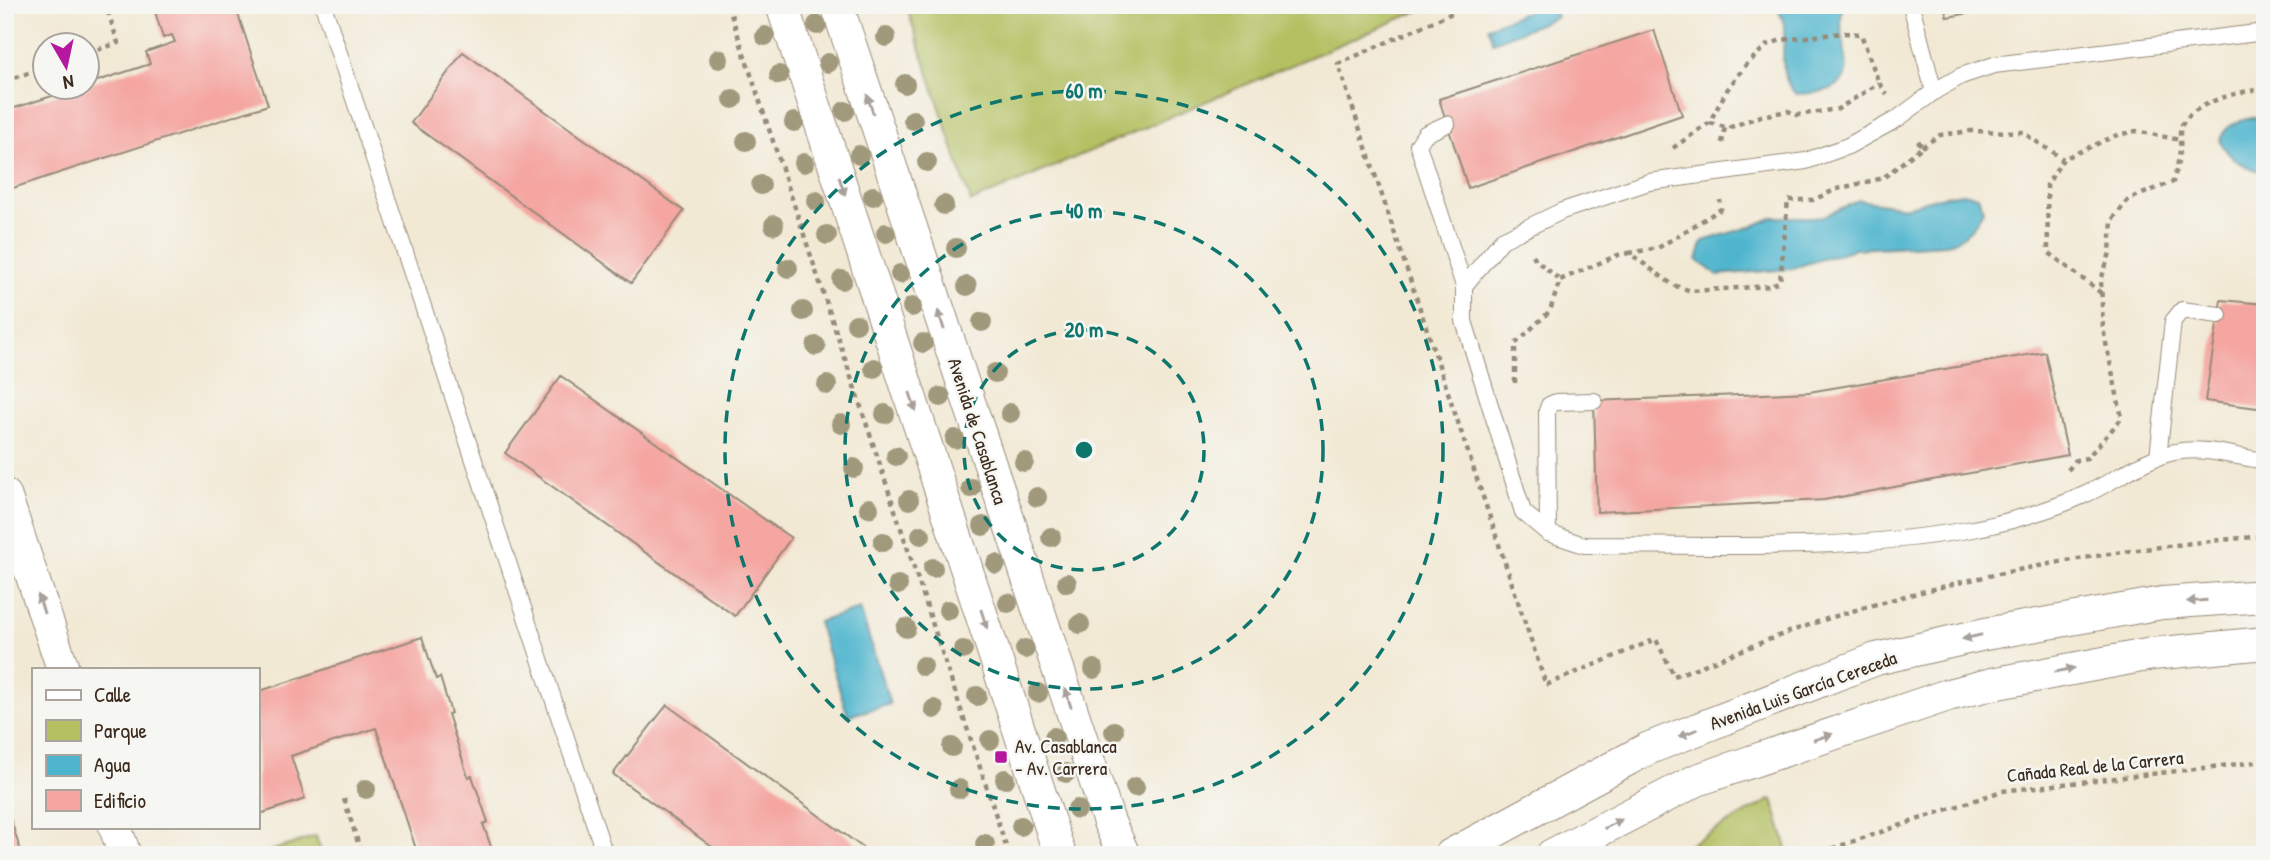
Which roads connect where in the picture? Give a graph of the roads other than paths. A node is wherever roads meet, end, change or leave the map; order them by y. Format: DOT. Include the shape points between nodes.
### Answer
graph roads {
  1 [pos="323,5"];
  2 [pos="782,5"];
  3 [pos="837,5"];
  4 [pos="1912,5"];
  5 [pos="2265,32"];
  6 [pos="1934,92"];
  7 [pos="1447,124"];
  8 [pos="1464,286"];
  9 [pos="2219,315"];
  10 [pos="1594,401"];
  11 [pos="2158,457"];
  12 [pos="2265,461"];
  13 [pos="5,495"];
  14 [pos="1548,533"];
  15 [pos="2265,596"];
  16 [pos="2265,643"];
  17 [pos="63,668"];
  18 [pos="115,828"];
  19 [pos="124,855"];
  20 [pos="605,855"];
  21 [pos="1060,855"];
  22 [pos="1124,855"];
  23 [pos="1451,855"];
  24 [pos="1552,855"];
  1 -- 20 [label="lane"];
  2 -- 21 [label="street, one-way"];
  22 -- 3 [label="street, Avenida de Casablanca, one-way" via="1109,822"];
  4 -- 6 [label="lane"];
  5 -- 6 [label="lane" via="1994,65 1961,76"];
  6 -- 8 [label="lane" via="1848,146 1806,161 1648,182 1562,211 1502,240"];
  7 -- 8 [label="lane" via="1425,134 1418,145"];
  8 -- 14 [label="lane" via="1464,321 1523,512"];
  9 -- 11 [label="lane" via="2182,310 2173,321"];
  10 -- 14 [label="lane" via="1549,405"];
  11 -- 12 [label="lane" via="2193,450"];
  11 -- 14 [label="lane" via="2084,495 1968,530 1842,545 1584,545"];
  17 -- 13 [label="street, one-way"];
  15 -- 23 [label="street, Avenida Luis García Cereceda, one-way" via="2162,603 1985,634 1876,659 1647,748"];
  24 -- 16 [label="street, one-way" via="1697,780 1948,695 2152,654"];
  18 -- 19 [label="street"];
}
